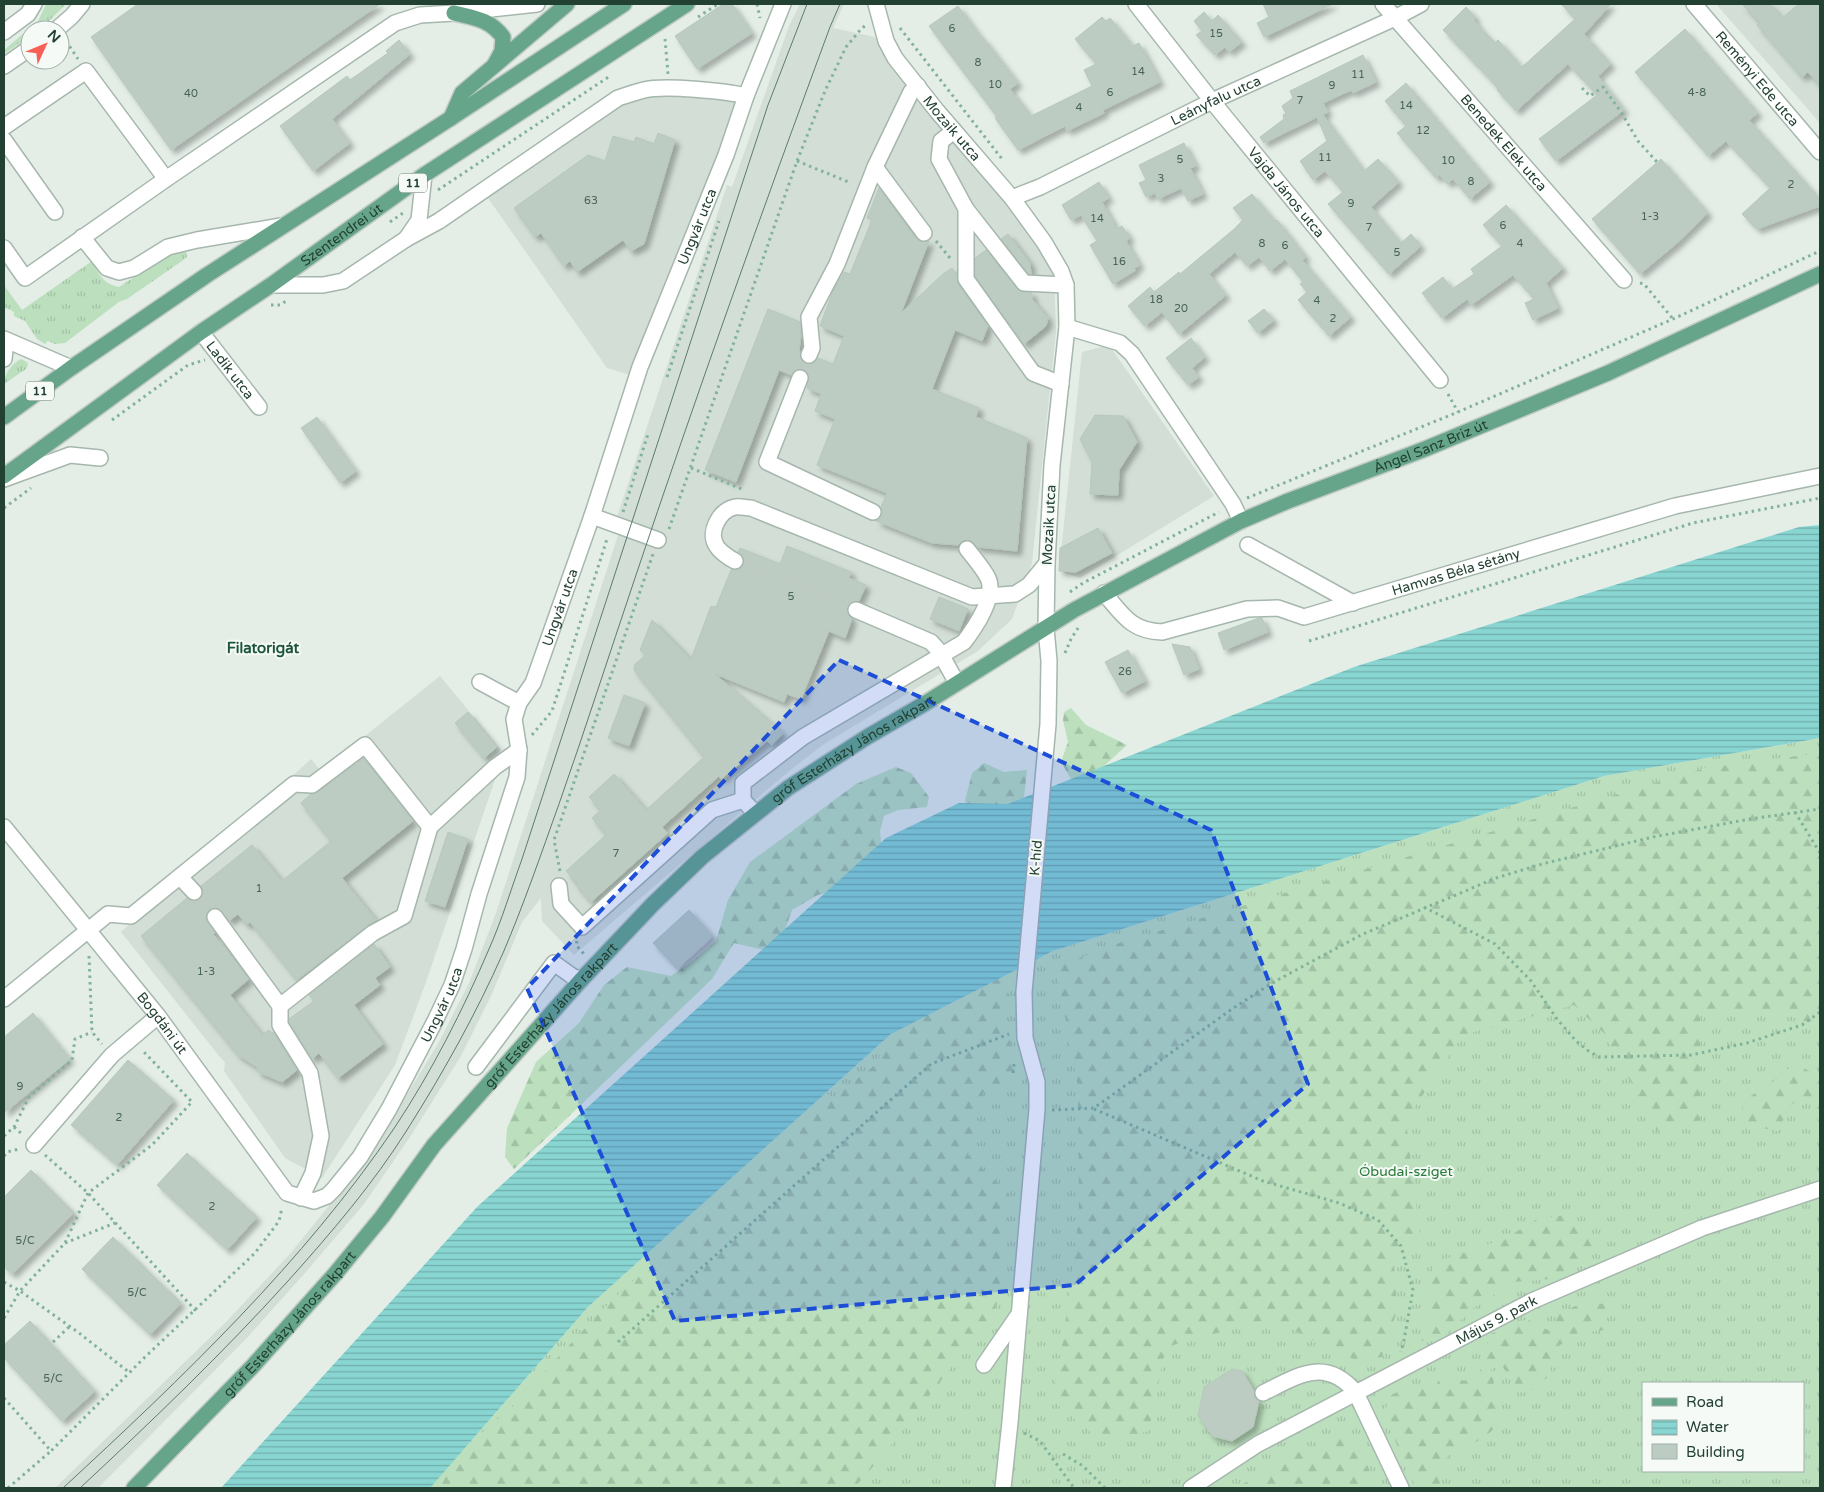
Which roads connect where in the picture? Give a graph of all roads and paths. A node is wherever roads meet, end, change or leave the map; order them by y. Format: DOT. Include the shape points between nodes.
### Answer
graph roads {
  1 [pos="34,4"];
  2 [pos="82,4"];
  3 [pos="537,4"];
  4 [pos="567,4"];
  5 [pos="624,4"];
  6 [pos="782,4"];
  7 [pos="1136,4"];
  8 [pos="1383,4"];
  9 [pos="1421,4"];
  10 [pos="1694,4"];
  11 [pos="681,8"];
  12 [pos="877,10"];
  13 [pos="454,13"];
  14 [pos="1395,18"];
  15 [pos="69,20"];
  16 [pos="4,32"];
  17 [pos="665,40"];
  18 [pos="70,49"];
  19 [pos="20,55"];
  20 [pos="4,66"];
  21 [pos="493,67"];
  22 [pos="86,72"];
  23 [pos="918,86"];
  24 [pos="669,88"];
  25 [pos="1582,88"];
  26 [pos="746,96"];
  27 [pos="1212,101"];
  28 [pos="451,118"];
  29 [pos="4,127"];
  30 [pos="954,131"];
  31 [pos="4,140"];
  32 [pos="1820,152"];
  33 [pos="797,161"];
  34 [pos="1004,162"];
  35 [pos="1657,162"];
  36 [pos="875,167"];
  37 [pos="424,175"];
  38 [pos="166,179"];
  39 [pos="866,189"];
  40 [pos="1012,198"];
  41 [pos="966,209"];
  42 [pos="55,212"];
  43 [pos="721,214"];
  44 [pos="281,226"];
  45 [pos="924,233"];
  46 [pos="82,236"];
  47 [pos="406,239"];
  48 [pos="4,248"];
  49 [pos="1820,251"];
  50 [pos="1820,274"];
  51 [pos="966,279"];
  52 [pos="1624,280"];
  53 [pos="271,285"];
  54 [pos="1066,285"];
  55 [pos="1673,319"];
  56 [pos="1067,327"];
  57 [pos="202,332"];
  58 [pos="5,340"];
  59 [pos="216,352"];
  60 [pos="809,355"];
  61 [pos="4,359"];
  62 [pos="71,368"];
  63 [pos="667,377"];
  64 [pos="800,378"];
  65 [pos="1440,380"];
  66 [pos="1061,384"];
  67 [pos="259,407"];
  68 [pos="1458,412"];
  69 [pos="4,417"];
  70 [pos="107,423"];
  71 [pos="648,434"];
  72 [pos="100,458"];
  73 [pos="1820,476"];
  74 [pos="4,477"];
  75 [pos="36,485"];
  76 [pos="1820,498"];
  77 [pos="1233,504"];
  78 [pos="4,508"];
  79 [pos="873,512"];
  80 [pos="592,516"];
  81 [pos="1241,521"];
  82 [pos="616,526"];
  83 [pos="658,540"];
  84 [pos="1248,545"];
  85 [pos="967,549"];
  86 [pos="735,561"];
  87 [pos="1047,564"];
  88 [pos="1104,593"];
  89 [pos="989,597"];
  90 [pos="1353,603"];
  91 [pos="856,610"];
  92 [pos="1074,610"];
  93 [pos="1046,628"];
  94 [pos="1309,641"];
  95 [pos="942,656"];
  96 [pos="1049,661"];
  97 [pos="480,682"];
  98 [pos="957,683"];
  99 [pos="519,703"];
  100 [pos="1048,724"];
  101 [pos="519,750"];
  102 [pos="743,800"];
  103 [pos="1820,809"];
  104 [pos="1795,812"];
  105 [pos="755,813"];
  106 [pos="4,827"];
  107 [pos="430,827"];
  108 [pos="1820,853"];
  109 [pos="180,877"];
  110 [pos="559,886"];
  111 [pos="194,892"];
  112 [pos="1423,907"];
  113 [pos="215,917"];
  114 [pos="88,931"];
  115 [pos="581,980"];
  116 [pos="4,999"];
  117 [pos="280,1006"];
  118 [pos="1820,1012"];
  119 [pos="158,1016"];
  120 [pos="1024,1029"];
  121 [pos="92,1032"];
  122 [pos="132,1039"];
  123 [pos="112,1055"];
  124 [pos="476,1066"];
  125 [pos="1094,1108"];
  126 [pos="1037,1109"];
  127 [pos="4,1136"];
  128 [pos="34,1145"];
  129 [pos="1820,1189"];
  130 [pos="287,1192"];
  131 [pos="88,1193"];
  132 [pos="301,1198"];
  133 [pos="115,1223"];
  134 [pos="65,1243"];
  135 [pos="4,1282"];
  136 [pos="20,1291"];
  137 [pos="196,1311"];
  138 [pos="1020,1312"];
  139 [pos="4,1318"];
  140 [pos="69,1327"];
  141 [pos="54,1342"];
  142 [pos="618,1342"];
  143 [pos="984,1365"];
  144 [pos="130,1373"];
  145 [pos="1394,1373"];
  146 [pos="1356,1392"];
  147 [pos="1263,1393"];
  148 [pos="4,1398"];
  149 [pos="1010,1422"];
  150 [pos="51,1451"];
  151 [pos="1063,1454"];
  152 [pos="8,1488"];
  153 [pos="134,1488"];
  154 [pos="1003,1488"];
  155 [pos="1074,1488"];
  156 [pos="1105,1488"];
  157 [pos="1191,1488"];
  158 [pos="1401,1488"];
  1 -- 16 [label="street" via="28,14"];
  2 -- 15 [label="street"];
  3 -- 13 [label="street"];
  4 -- 21 [label="main road"];
  5 -- 28 [label="main road, 11"];
  6 -- 26 [label="street, Ungvár utca"];
  7 -- 27 [label="street, Vajda János utca"];
  8 -- 14 [label="street, Benedek Elek utca"];
  9 -- 14 [label="street, Leányfalu utca"];
  10 -- 32 [label="street, Reményi Ede utca"];
  11 -- 37 [label="main road, Szentendrei út / 11"];
  12 -- 23 [label="street, Mozaik utca" via="895,58"];
  12 -- 33 [label="path" via="846,47"];
  12 -- 34 [label="path" via="892,17"];
  13 -- 21 [label="main road" via="484,20 503,36 502,51"];
  13 -- 38 [label="street" via="420,14 395,23"];
  14 -- 27 [label="street, Leányfalu utca"];
  14 -- 52 [label="street, Benedek Elek utca"];
  17 -- 24 [label="path"];
  18 -- 22 [label="path"];
  19 -- 20 [label="street"];
  21 -- 28 [label="main road" via="462,93"];
  22 -- 29 [label="street"];
  22 -- 38 [label="street"];
  23 -- 30 [label="street, Mozaik utca"];
  23 -- 36 [label="street" via="911,92"];
  24 -- 26 [label="street"];
  24 -- 47 [label="street" via="646,89 618,98 439,222"];
  25 -- 35 [label="path" via="1590,96 1603,87 1638,141"];
  26 -- 80 [label="street, Ungvár utca" via="726,155 640,367"];
  27 -- 40 [label="street, Leányfalu utca"];
  27 -- 65 [label="street, Vajda János utca"];
  28 -- 44 [label="main road, 11"];
  30 -- 40 [label="street, Mozaik utca"];
  30 -- 41 [label="street" via="942,142 939,159"];
  31 -- 42 [label="street"];
  33 -- 39 [label="path"];
  33 -- 83 [label="path" via="675,516 664,543"];
  36 -- 39 [label="street"];
  36 -- 45 [label="street"];
  37 -- 47 [label="street" via="419,220"];
  37 -- 53 [label="main road, Szentendrei út / 11"];
  38 -- 46 [label="street"];
  39 -- 60 [label="street" via="837,264 809,317 812,348"];
  40 -- 54 [label="street, Mozaik utca" via="1044,242"];
  41 -- 51 [label="street"];
  41 -- 54 [label="street" via="1024,283"];
  43 -- 63 [label="path"];
  44 -- 46 [label="street" via="168,247 134,268 119,272 107,268"];
  44 -- 62 [label="main road, 11"];
  45 -- 51 [label="path" via="931,235"];
  46 -- 48 [label="street" via="25,278"];
  47 -- 53 [label="street" via="342,281"];
  49 -- 55 [label="path"];
  50 -- 81 [label="main road, Ángel Sanz Briz út" via="1608,373"];
  51 -- 66 [label="street" via="1033,373"];
  52 -- 55 [label="path" via="1644,284"];
  53 -- 57 [label="main road, Szentendrei út / 11"];
  54 -- 56 [label="street, Mozaik utca"];
  55 -- 68 [label="path"];
  56 -- 66 [label="street, Mozaik utca"];
  56 -- 77 [label="street" via="1120,343 1132,354"];
  57 -- 59 [label="street, Ladik utca"];
  57 -- 74 [label="main road, Szentendrei út / 11"];
  58 -- 61 [label="street"];
  58 -- 62 [label="street"];
  59 -- 67 [label="street, Ladik utca"];
  59 -- 70 [label="path" via="202,362 188,365"];
  62 -- 69 [label="main road, 11"];
  64 -- 79 [label="street" via="767,462"];
  65 -- 68 [label="path"];
  66 -- 87 [label="street, Mozaik utca" via="1052,465"];
  68 -- 77 [label="path"];
  71 -- 82 [label="path"];
  72 -- 74 [label="street" via="70,455"];
  73 -- 90 [label="street, Hamvas Béla sétány" via="1675,506"];
  75 -- 78 [label="path"];
  76 -- 94 [label="path" via="1693,523"];
  77 -- 81 [label="street"];
  80 -- 82 [label="street"];
  80 -- 99 [label="street, Ungvár utca" via="533,683"];
  81 -- 88 [label="main road, Ángel Sanz Briz út"];
  82 -- 83 [label="street"];
  82 -- 101 [label="path" via="609,533 552,711"];
  83 -- 110 [label="path" via="554,840 561,875"];
  84 -- 90 [label="street"];
  85 -- 89 [label="street" via="988,578"];
  86 -- 89 [label="street" via="716,546 714,530 721,514 735,507 751,508 972,597"];
  87 -- 89 [label="street" via="1029,585 1015,594"];
  87 -- 93 [label="street, Mozaik utca"];
  88 -- 90 [label="street, Hamvas Béla sétány" via="1136,627 1149,632 1162,632 1246,609 1278,608 1304,617"];
  88 -- 92 [label="main road, Ángel Sanz Briz út"];
  89 -- 95 [label="street" via="974,630 964,642"];
  91 -- 95 [label="street" via="931,642"];
  92 -- 93 [label="main road, Ángel Sanz Briz út"];
  92 -- 96 [label="path" via="1081,626 1065,654"];
  93 -- 96 [label="street, Mozaik utca"];
  93 -- 98 [label="main road, gróf Esterházy János rakpart"];
  95 -- 98 [label="street"];
  95 -- 102 [label="street" via="803,737 743,783"];
  96 -- 100 [label="street, Mozaik utca"];
  97 -- 99 [label="street"];
  98 -- 105 [label="main road, gróf Esterházy János rakpart" via="812,771"];
  99 -- 101 [label="street, Ungvár utca" via="514,720"];
  100 -- 120 [label="street, K-híd" via="1024,992"];
  101 -- 107 [label="street" via="494,767"];
  101 -- 132 [label="street, Ungvár utca" via="517,777 464,949 435,1021 360,1157 326,1196 314,1202"];
  102 -- 105 [label="street"];
  102 -- 110 [label="street" via="712,810 582,927 561,904"];
  103 -- 104 [label="path"];
  104 -- 108 [label="path"];
  104 -- 112 [label="path" via="1653,837 1542,864"];
  105 -- 115 [label="main road, gróf Esterházy János rakpart" via="653,904"];
  106 -- 114 [label="street, Bogdáni út"];
  107 -- 109 [label="street" via="365,745 312,785 294,784"];
  107 -- 117 [label="street" via="404,916 373,933"];
  109 -- 111 [label="street"];
  109 -- 114 [label="street" via="131,916 108,914"];
  112 -- 118 [label="path" via="1495,944 1531,981 1556,1019 1576,1041 1599,1057 1692,1055 1747,1043 1802,1025"];
  112 -- 125 [label="path" via="1361,934 1272,983"];
  113 -- 117 [label="street"];
  114 -- 116 [label="street"];
  114 -- 119 [label="street, Bogdáni út"];
  114 -- 121 [label="path"];
  115 -- 124 [label="street" via="554,963"];
  115 -- 153 [label="main road, gróf Esterházy János rakpart" via="434,1145 382,1217 334,1274 252,1367"];
  117 -- 132 [label="street" via="280,1024 310,1073 321,1136 313,1173"];
  119 -- 122 [label="street"];
  119 -- 130 [label="street, Bogdáni út"];
  120 -- 126 [label="street, K-híd" via="1037,1082"];
  120 -- 142 [label="path" via="931,1064"];
  121 -- 123 [label="path"];
  121 -- 127 [label="path" via="75,1039 72,1060 29,1097 14,1127"];
  122 -- 123 [label="street"];
  122 -- 131 [label="path" via="192,1102 152,1144"];
  123 -- 128 [label="street"];
  125 -- 126 [label="path"];
  125 -- 145 [label="path" via="1263,1181 1339,1203 1378,1220 1401,1246 1413,1290"];
  126 -- 138 [label="street, K-híd"];
  128 -- 131 [label="path"];
  129 -- 145 [label="street, Május 9. park" via="1702,1228 1594,1274 1532,1301"];
  130 -- 132 [label="street"];
  130 -- 137 [label="path" via="279,1221 256,1253"];
  131 -- 133 [label="path"];
  131 -- 134 [label="path"];
  133 -- 134 [label="path"];
  133 -- 137 [label="path"];
  134 -- 136 [label="path"];
  135 -- 136 [label="path"];
  136 -- 139 [label="path"];
  136 -- 140 [label="path"];
  137 -- 144 [label="path"];
  138 -- 143 [label="street"];
  138 -- 149 [label="street, K-híd"];
  140 -- 141 [label="path"];
  140 -- 144 [label="path"];
  144 -- 150 [label="path"];
  145 -- 146 [label="street, Május 9. park"];
  146 -- 147 [label="street" via="1347,1381 1322,1371 1304,1373"];
  146 -- 157 [label="street, Május 9. park" via="1258,1444"];
  146 -- 158 [label="street"];
  148 -- 150 [label="path"];
  149 -- 154 [label="street, K-híd"];
  149 -- 155 [label="path" via="1040,1441"];
  150 -- 152 [label="path"];
  151 -- 156 [label="path" via="1083,1466"];
}
